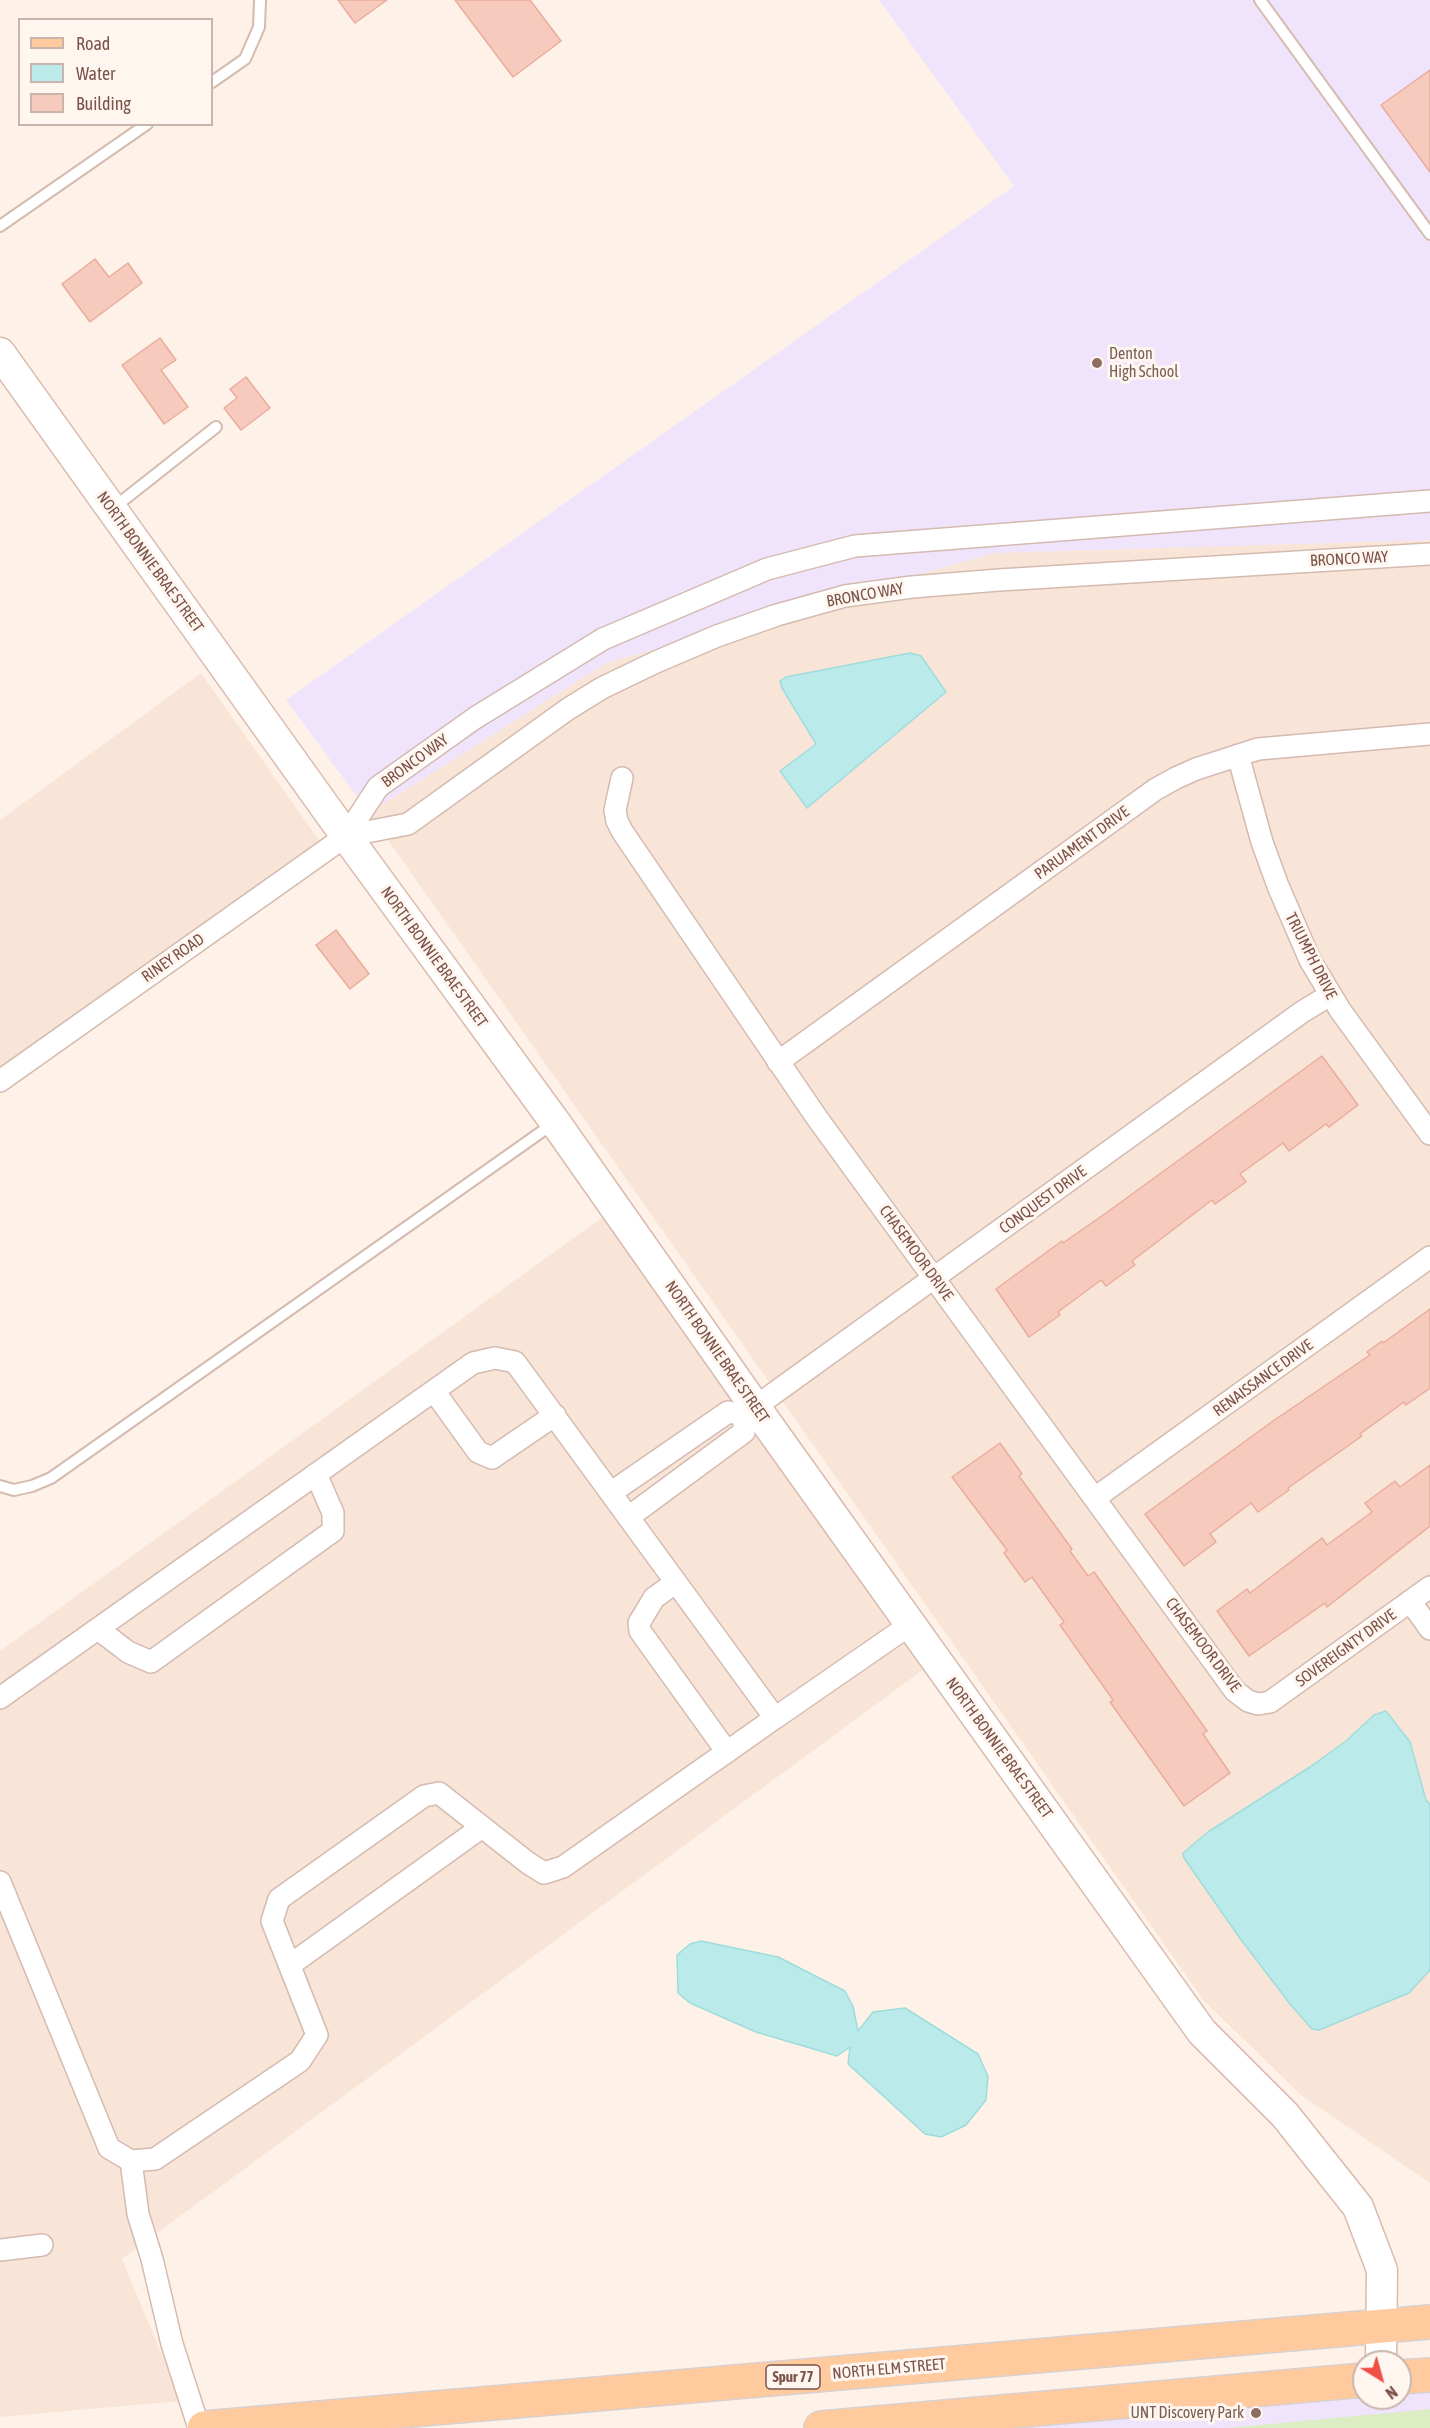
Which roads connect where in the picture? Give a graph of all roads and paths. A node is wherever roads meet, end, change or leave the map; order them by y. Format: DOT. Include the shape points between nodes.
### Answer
graph roads {
  1 [pos="260,0"];
  2 [pos="1260,0"];
  3 [pos="213,81"];
  4 [pos="144,126"];
  5 [pos="0,226"];
  6 [pos="1430,234"];
  7 [pos="0,353"];
  8 [pos="216,427"];
  9 [pos="1430,501"];
  10 [pos="112,509"];
  11 [pos="1430,554"];
  12 [pos="1430,734"];
  13 [pos="1238,754"];
  14 [pos="622,778"];
  15 [pos="346,836"];
  16 [pos="1330,995"];
  17 [pos="777,1062"];
  18 [pos="0,1081"];
  19 [pos="555,1122"];
  20 [pos="1430,1134"];
  21 [pos="1430,1257"];
  22 [pos="934,1279"];
  23 [pos="434,1391"];
  24 [pos="749,1410"];
  25 [pos="555,1415"];
  26 [pos="316,1474"];
  27 [pos="0,1486"];
  28 [pos="612,1492"];
  29 [pos="1095,1498"];
  30 [pos="630,1516"];
  31 [pos="676,1582"];
  32 [pos="1430,1587"];
  33 [pos="1410,1601"];
  34 [pos="911,1624"];
  35 [pos="98,1629"];
  36 [pos="1430,1629"];
  37 [pos="0,1698"];
  38 [pos="1258,1704"];
  39 [pos="775,1718"];
  40 [pos="727,1752"];
  41 [pos="482,1827"];
  42 [pos="0,1882"];
  43 [pos="290,1965"];
  44 [pos="131,2161"];
  45 [pos="42,2246"];
  46 [pos="0,2250"];
  47 [pos="1430,2322"];
  48 [pos="1382,2326"];
  49 [pos="1381,2350"];
  50 [pos="1430,2375"];
  51 [pos="1412,2376"];
  52 [pos="1352,2381"];
  53 [pos="199,2428"];
  54 [pos="204,2428"];
  55 [pos="821,2428"];
  1 -- 3 [label="lane" via="259,27 245,59"];
  2 -- 6 [label="lane"];
  4 -- 5 [label="lane"];
  7 -- 10 [label="main road, NORTH BONNIE BRAE STREET"];
  8 -- 10 [label="lane"];
  9 -- 15 [label="street, BRONCO WAY" via="855,546 767,569 603,639 538,677 378,787"];
  10 -- 15 [label="main road, NORTH BONNIE BRAE STREET"];
  11 -- 15 [label="street, BRONCO WAY" via="999,580 845,596 777,615 656,662 568,709 408,824"];
  12 -- 13 [label="street, PARUAMENT DRIVE" via="1278,746"];
  13 -- 16 [label="street, TRIUMPH DRIVE" via="1278,886"];
  13 -- 17 [label="street, PARUAMENT DRIVE" via="1156,789"];
  14 -- 17 [label="street, CHASEMOOR DRIVE" via="616,799 616,821"];
  15 -- 18 [label="street, RINEY ROAD"];
  15 -- 19 [label="main road, NORTH BONNIE BRAE STREET"];
  16 -- 20 [label="street, TRIUMPH DRIVE"];
  16 -- 22 [label="street, CONQUEST DRIVE"];
  17 -- 22 [label="street, CHASEMOOR DRIVE"];
  19 -- 24 [label="main road, NORTH BONNIE BRAE STREET"];
  19 -- 27 [label="lane" via="51,1478 14,1490"];
  21 -- 29 [label="street, RENAISSANCE DRIVE"];
  22 -- 24 [label="street, CONQUEST DRIVE"];
  22 -- 29 [label="street, CHASEMOOR DRIVE"];
  23 -- 25 [label="street" via="474,1363 495,1358 516,1362"];
  23 -- 25 [label="street" via="478,1452 492,1458"];
  23 -- 26 [label="street"];
  24 -- 28 [label="street" via="728,1412"];
  24 -- 30 [label="street" via="744,1432"];
  24 -- 34 [label="main road, NORTH BONNIE BRAE STREET"];
  25 -- 28 [label="street"];
  26 -- 35 [label="street"];
  26 -- 35 [label="street" via="333,1513 333,1531 151,1662 128,1652"];
  28 -- 30 [label="street"];
  29 -- 38 [label="street, CHASEMOOR DRIVE" via="1235,1691"];
  30 -- 31 [label="street"];
  31 -- 39 [label="street"];
  31 -- 40 [label="street" via="654,1598 639,1623 640,1631"];
  32 -- 33 [label="street, SOVEREIGNTY DRIVE"];
  33 -- 36 [label="street"];
  33 -- 38 [label="street, SOVEREIGNTY DRIVE" via="1281,1696"];
  34 -- 39 [label="street"];
  34 -- 48 [label="main road, NORTH BONNIE BRAE STREET" via="1202,2032 1286,2115 1358,2207 1382,2270"];
  35 -- 37 [label="street"];
  39 -- 40 [label="street"];
  40 -- 41 [label="street" via="563,1867 544,1873"];
  41 -- 43 [label="street"];
  41 -- 43 [label="street" via="439,1792 424,1796 279,1899 272,1921"];
  42 -- 44 [label="street" via="109,2148"];
  43 -- 44 [label="street" via="317,2036 300,2061 155,2159"];
  44 -- 53 [label="street" via="138,2214"];
  45 -- 46 [label="street"];
  47 -- 48 [label="main road, NORTH ELM STREET / Spur 77"];
  48 -- 49 [label="main road, NORTH BONNIE BRAE STREET"];
  48 -- 54 [label="main road, NORTH ELM STREET / Spur 77"];
  50 -- 51 [label="main road"];
  52 -- 55 [label="main road"];
}
